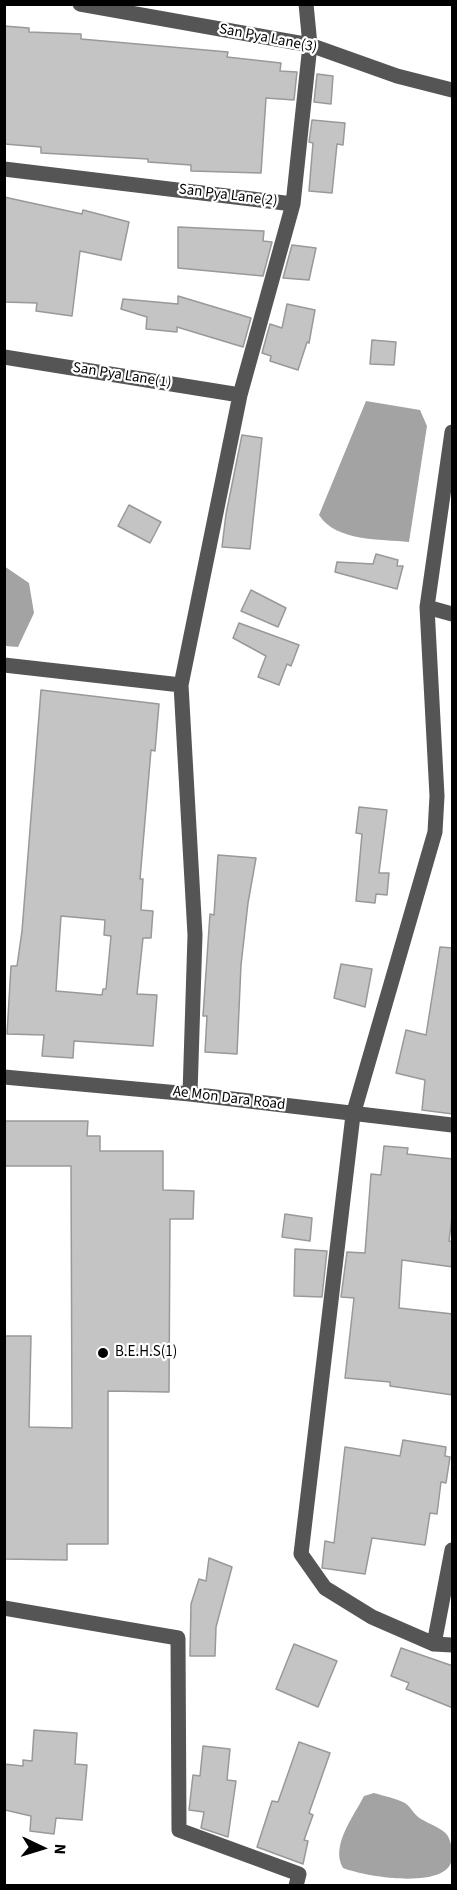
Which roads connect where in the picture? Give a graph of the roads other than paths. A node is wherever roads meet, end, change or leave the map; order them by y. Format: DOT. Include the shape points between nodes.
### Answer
graph roads {
  1 [pos="80,4"];
  2 [pos="306,4"];
  3 [pos="310,45"];
  4 [pos="453,90"];
  5 [pos="4,169"];
  6 [pos="293,204"];
  7 [pos="4,357"];
  8 [pos="240,395"];
  9 [pos="452,433"];
  10 [pos="427,607"];
  11 [pos="453,614"];
  12 [pos="4,665"];
  13 [pos="181,685"];
  14 [pos="437,796"];
  15 [pos="453,800"];
  16 [pos="4,1077"];
  17 [pos="190,1094"];
  18 [pos="353,1115"];
  19 [pos="453,1125"];
  20 [pos="453,1550"];
  21 [pos="4,1608"];
  22 [pos="434,1644"];
  23 [pos="453,1645"];
  24 [pos="296,1886"];
  1 -- 3 [label="street, San Pya Lane(3)"];
  2 -- 3 [label="street, San Pya Lane(2)"];
  3 -- 4 [label="street, San Pya Lane(3)" via="397,76"];
  3 -- 6 [label="street, San Pya Lane(2)"];
  5 -- 6 [label="street, San Pya Lane(2)"];
  6 -- 8 [label="street"];
  7 -- 8 [label="street, San Pya Lane(1)"];
  8 -- 13 [label="street"];
  9 -- 10 [label="street"];
  10 -- 11 [label="street"];
  10 -- 14 [label="street"];
  12 -- 13 [label="street"];
  13 -- 17 [label="street" via="195,935"];
  14 -- 15 [label="street"];
  14 -- 18 [label="street" via="435,832"];
  16 -- 17 [label="street, Ae Mon Dara Road"];
  17 -- 18 [label="street, Ae Mon Dara Road"];
  18 -- 19 [label="street, Ae Mon Dara Road"];
  18 -- 22 [label="street" via="301,1554 325,1588 372,1617"];
  20 -- 22 [label="street"];
  21 -- 24 [label="street" via="178,1638 179,1830 299,1874"];
  22 -- 23 [label="street"];
}
